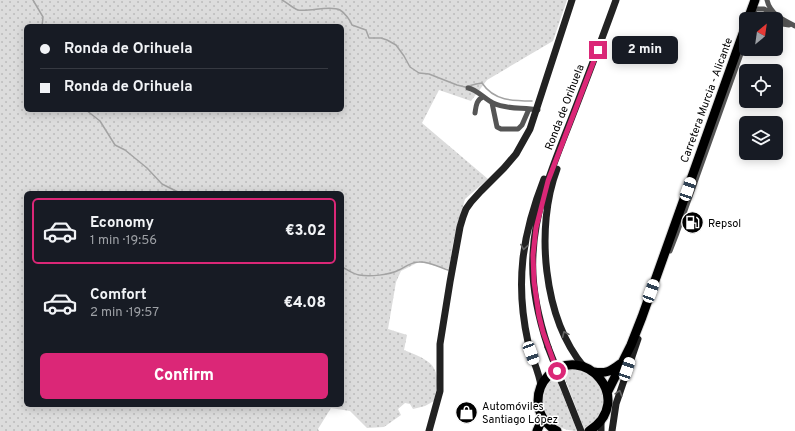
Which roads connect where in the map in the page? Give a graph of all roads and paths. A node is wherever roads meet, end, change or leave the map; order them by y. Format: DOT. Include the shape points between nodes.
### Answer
graph roads {
  1 [pos="572,0"];
  2 [pos="616,0"];
  3 [pos="755,0"];
  4 [pos="767,0"];
  5 [pos="751,10"];
  6 [pos="767,11"];
  7 [pos="773,12"];
  8 [pos="783,19"];
  9 [pos="783,24"];
  10 [pos="795,26"];
  11 [pos="739,45"];
  12 [pos="598,50"];
  13 [pos="740,56"];
  14 [pos="468,88"];
  15 [pos="483,97"];
  16 [pos="492,103"];
  17 [pos="576,106"];
  18 [pos="529,109"];
  19 [pos="538,110"];
  20 [pos="475,113"];
  21 [pos="652,295"];
  22 [pos="644,318"];
  23 [pos="621,364"];
  24 [pos="584,367"];
  25 [pos="594,372"];
  26 [pos="541,386"];
  27 [pos="607,393"];
  28 [pos="542,415"];
  29 [pos="601,421"];
  30 [pos="429,431"];
  31 [pos="538,431"];
  32 [pos="555,431"];
  33 [pos="581,431"];
  34 [pos="589,431"];
  35 [pos="601,431"];
  36 [pos="612,431"];
  1 -- 19 [label="main road"];
  2 -- 12 [label="main road, Ronda de Orihuela"];
  3 -- 5 [label="highway"];
  4 -- 7 [label="street"];
  5 -- 6 [label="street"];
  8 -- 10 [label="street"];
  9 -- 10 [label="street"];
  11 -- 21 [label="highway, Carretera Murcia - Alicante"];
  12 -- 17 [label="main road, Ronda de Orihuela"];
  24 -- 12 [label="main road, one-way" via="568,342 553,305 547,268 546,226 555,174 596,63"];
  13 -- 21 [label="street"];
  14 -- 15 [label="street"];
  15 -- 16 [label="street"];
  15 -- 20 [label="street" via="478,101"];
  16 -- 18 [label="street" via="502,107"];
  16 -- 18 [label="street" via="497,127 501,129 518,128"];
  17 -- 26 [label="main road, one-way" via="569,116 538,195 526,234 521,278 523,318"];
  17 -- 33 [label="main road, Ronda de Orihuela, bridge" via="548,181 536,228 533,255 539,316 548,347"];
  18 -- 19 [label="street"];
  19 -- 30 [label="main road" via="516,154 471,202 463,217 440,344 440,391"];
  21 -- 22 [label="highway, Carretera Murcia - Alicante"];
  22 -- 23 [label="highway, Carretera Murcia - Alicante"];
  36 -- 22 [label="main road, one-way" via="620,389"];
  23 -- 25 [label="highway" via="611,371"];
  23 -- 27 [label="highway, Carretera Murcia - Alicante"];
  24 -- 25 [label="highway"];
  24 -- 26 [label="highway" via="576,365 559,368 551,373"];
  25 -- 27 [label="highway" via="602,381"];
  26 -- 28 [label="highway" via="538,404"];
  27 -- 29 [label="highway" via="607,408"];
  28 -- 31 [label="highway"];
  28 -- 32 [label="highway"];
  29 -- 34 [label="highway"];
  29 -- 35 [label="main road"];
}
